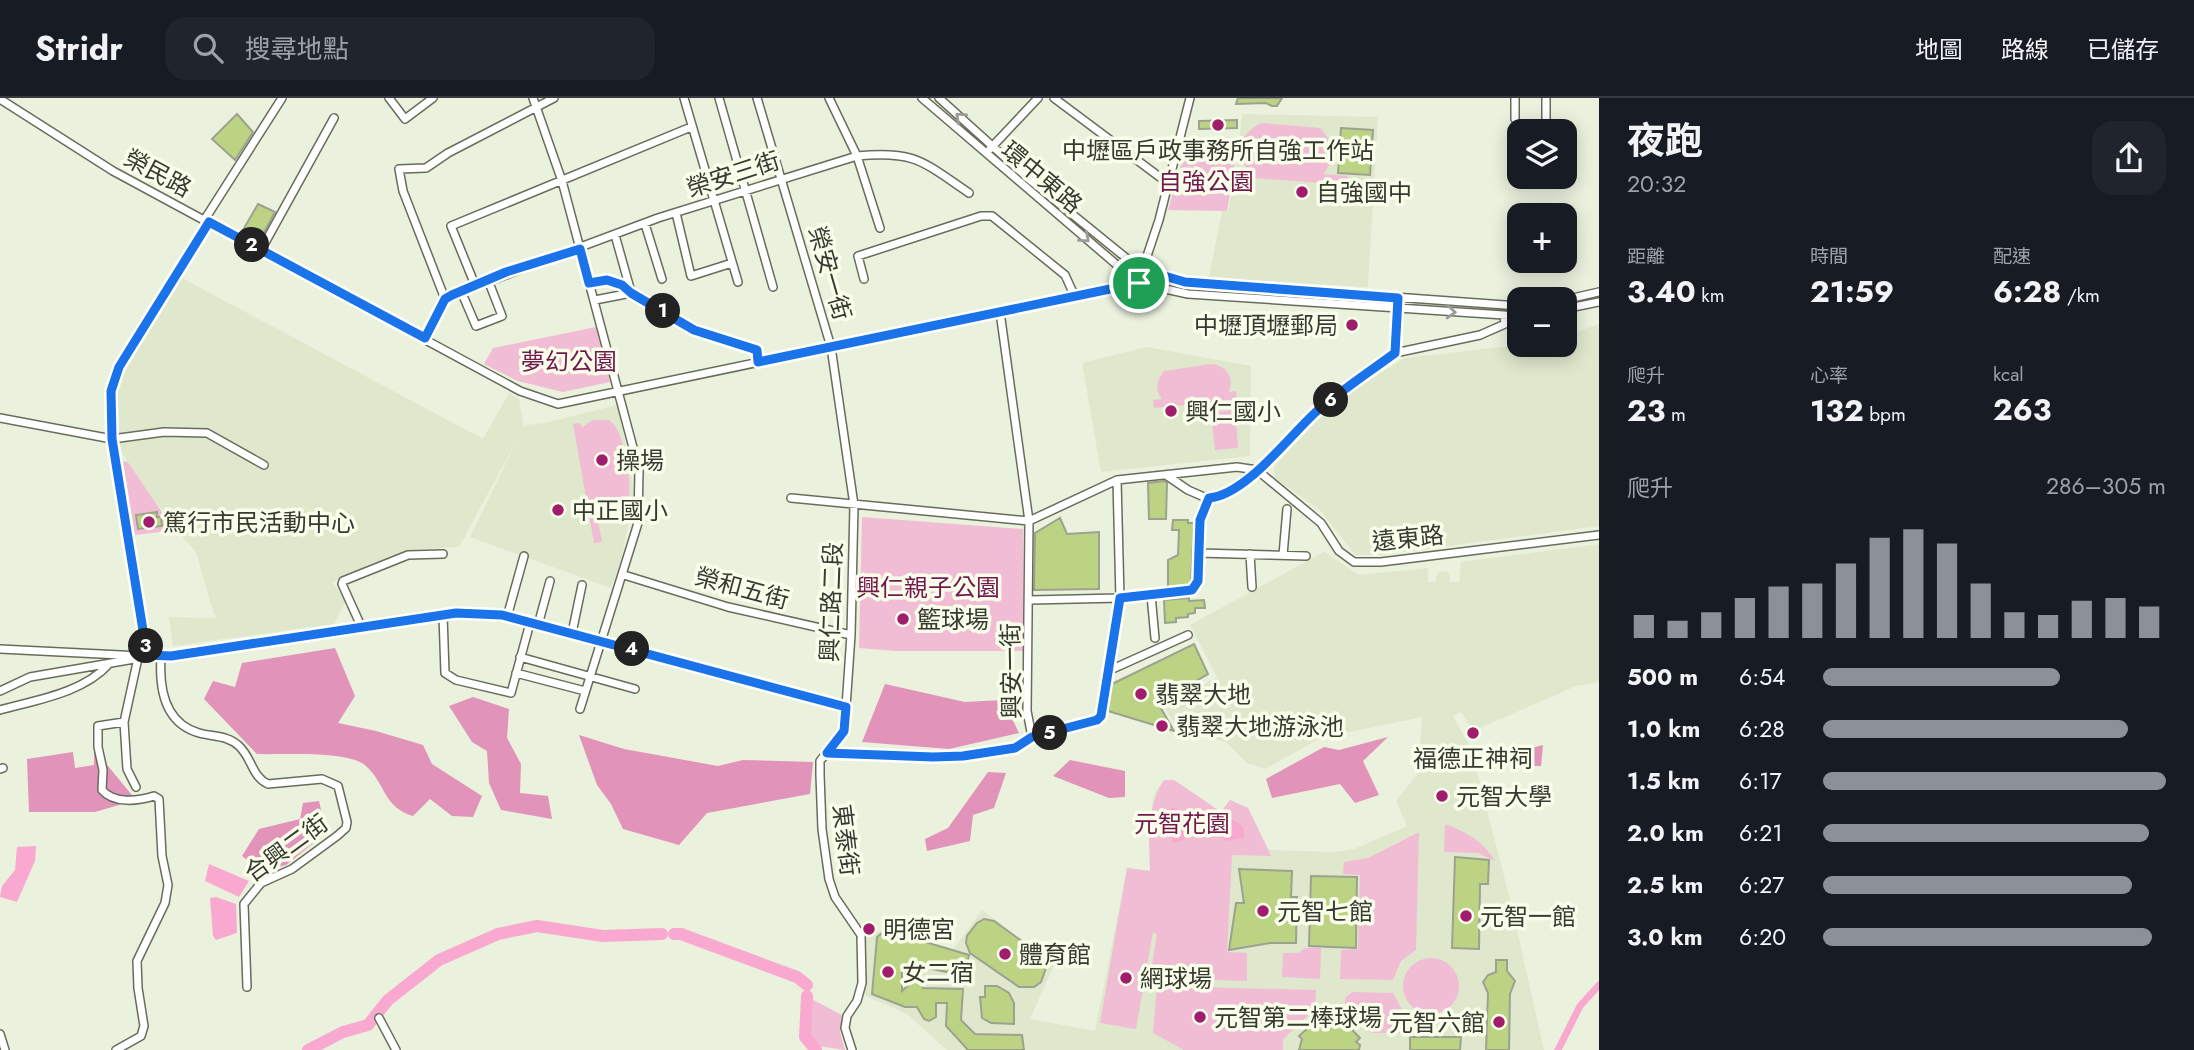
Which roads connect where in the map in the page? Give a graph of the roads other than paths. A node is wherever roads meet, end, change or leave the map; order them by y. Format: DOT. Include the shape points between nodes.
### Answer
graph roads {
  1 [pos="282,98"];
  2 [pos="388,98"];
  3 [pos="433,98"];
  4 [pos="554,98"];
  5 [pos="684,98"];
  6 [pos="719,98"];
  7 [pos="757,98"];
  8 [pos="829,98"];
  9 [pos="922,98"];
  10 [pos="939,98"];
  11 [pos="1038,98"];
  12 [pos="1054,98"];
  13 [pos="1191,98"];
  14 [pos="1515,98"];
  15 [pos="1546,98"];
  16 [pos="0,99"];
  17 [pos="535,102"];
  18 [pos="334,118"];
  19 [pos="1515,119"];
  20 [pos="1546,119"];
  21 [pos="691,127"];
  22 [pos="992,146"];
  23 [pos="985,154"];
  24 [pos="857,156"];
  25 [pos="782,179"];
  26 [pos="562,181"];
  27 [pos="1169,184"];
  28 [pos="746,190"];
  29 [pos="969,193"];
  30 [pos="713,201"];
  31 [pos="676,213"];
  32 [pos="209,222"];
  33 [pos="645,224"];
  34 [pos="880,228"];
  35 [pos="615,235"];
  36 [pos="580,249"];
  37 [pos="261,250"];
  38 [pos="732,263"];
  39 [pos="1144,270"];
  40 [pos="662,279"];
  41 [pos="864,279"];
  42 [pos="488,280"];
  43 [pos="738,282"];
  44 [pos="589,283"];
  45 [pos="1139,283"];
  46 [pos="475,285"];
  47 [pos="773,287"];
  48 [pos="461,291"];
  49 [pos="1599,292"];
  50 [pos="631,293"];
  51 [pos="1074,297"];
  52 [pos="1577,297"];
  53 [pos="1398,298"];
  54 [pos="445,299"];
  55 [pos="595,300"];
  56 [pos="1599,302"];
  57 [pos="1507,305"];
  58 [pos="1577,306"];
  59 [pos="1397,309"];
  60 [pos="1000,312"];
  61 [pos="1504,315"];
  62 [pos="1507,315"];
  63 [pos="425,338"];
  64 [pos="831,347"];
  65 [pos="1395,353"];
  66 [pos="758,362"];
  67 [pos="620,390"];
  68 [pos="0,418"];
  69 [pos="112,439"];
  70 [pos="264,465"];
  71 [pos="1257,470"];
  72 [pos="1166,475"];
  73 [pos="1116,480"];
  74 [pos="791,498"];
  75 [pos="1209,498"];
  76 [pos="854,505"];
  77 [pos="1287,509"];
  78 [pos="1028,521"];
  79 [pos="1599,535"];
  80 [pos="1199,553"];
  81 [pos="443,554"];
  82 [pos="1250,554"];
  83 [pos="1283,555"];
  84 [pos="524,556"];
  85 [pos="1306,556"];
  86 [pos="624,575"];
  87 [pos="550,581"];
  88 [pos="582,585"];
  89 [pos="1252,587"];
  90 [pos="1151,595"];
  91 [pos="1120,598"];
  92 [pos="1030,600"];
  93 [pos="443,615"];
  94 [pos="508,617"];
  95 [pos="534,624"];
  96 [pos="361,626"];
  97 [pos="572,633"];
  98 [pos="851,635"];
  99 [pos="1188,635"];
  100 [pos="1155,638"];
  101 [pos="601,641"];
  102 [pos="0,649"];
  103 [pos="147,655"];
  104 [pos="161,657"];
  105 [pos="520,657"];
  106 [pos="138,658"];
  107 [pos="109,664"];
  108 [pos="1108,671"];
  109 [pos="516,673"];
  110 [pos="590,676"];
  111 [pos="635,689"];
  112 [pos="0,691"];
  113 [pos="585,691"];
  114 [pos="846,707"];
  115 [pos="579,709"];
  116 [pos="0,710"];
  117 [pos="124,722"];
  118 [pos="1032,737"];
  119 [pos="827,753"];
  120 [pos="136,788"];
  121 [pos="247,988"];
  122 [pos="379,1018"];
  123 [pos="0,1034"];
  124 [pos="852,1048"];
  125 [pos="5,1050"];
  126 [pos="116,1050"];
  127 [pos="396,1050"];
  1 -- 32 [label="street" via="205,219"];
  2 -- 3 [label="street" via="405,119"];
  4 -- 17 [label="street"];
  5 -- 21 [label="street"];
  6 -- 28 [label="street"];
  7 -- 25 [label="street, 榮安一街"];
  8 -- 24 [label="street"];
  9 -- 23 [label="street, 環中東路"];
  22 -- 10 [label="street, 環中東路, one-way"];
  11 -- 22 [label="street"];
  12 -- 27 [label="street"];
  13 -- 27 [label="street"];
  14 -- 19 [label="street"];
  15 -- 20 [label="street"];
  16 -- 32 [label="street, 榮民路" via="113,171"];
  17 -- 26 [label="street"];
  17 -- 54 [label="street" via="426,168 399,169"];
  18 -- 37 [label="street"];
  21 -- 26 [label="street"];
  21 -- 30 [label="street"];
  22 -- 23 [label="street"];
  22 -- 39 [label="street, 環中東路"];
  23 -- 45 [label="street, 環中東路, one-way"];
  24 -- 25 [label="street, 榮安三街"];
  24 -- 29 [label="street, 榮安三街" via="890,153 915,159"];
  24 -- 34 [label="street"];
  25 -- 28 [label="street, 榮安三街"];
  25 -- 64 [label="street, 榮安一街"];
  26 -- 36 [label="street"];
  26 -- 46 [label="street" via="451,226"];
  27 -- 39 [label="street"];
  28 -- 30 [label="street, 榮安三街"];
  28 -- 47 [label="street"];
  30 -- 31 [label="street, 榮安三街"];
  30 -- 38 [label="street"];
  31 -- 33 [label="street, 榮安三街"];
  31 -- 38 [label="street" via="691,275"];
  32 -- 37 [label="street, 榮民路"];
  32 -- 69 [label="street" via="119,367 111,391"];
  33 -- 35 [label="street, 榮安三街"];
  33 -- 40 [label="street"];
  35 -- 36 [label="street, 榮安三街"];
  35 -- 50 [label="street"];
  36 -- 42 [label="street, 榮安三街"];
  36 -- 44 [label="street"];
  37 -- 63 [label="street, 榮民路"];
  38 -- 43 [label="street"];
  39 -- 45 [label="street"];
  39 -- 53 [label="street" via="1185,282"];
  41 -- 51 [label="street" via="858,256 992,216 1065,275"];
  42 -- 46 [label="street, 榮安三街"];
  42 -- 48 [label="street" via="502,316 476,326"];
  44 -- 50 [label="street" via="607,280"];
  44 -- 55 [label="street"];
  45 -- 51 [label="street, 榮民路"];
  45 -- 59 [label="street, 榮民路" via="1188,294"];
  46 -- 48 [label="street, 榮安三街"];
  48 -- 54 [label="street, 榮安三街"];
  49 -- 52 [label="street"];
  50 -- 55 [label="street"];
  50 -- 66 [label="street" via="694,330 757,350"];
  51 -- 60 [label="street, 榮民路"];
  53 -- 57 [label="street"];
  53 -- 59 [label="street"];
  54 -- 63 [label="street"];
  55 -- 67 [label="street"];
  56 -- 58 [label="street"];
  59 -- 61 [label="street, 榮民路, one-way"];
  59 -- 65 [label="street"];
  60 -- 64 [label="street, 榮民路"];
  60 -- 78 [label="street, 興安一街"];
  61 -- 62 [label="street, 榮民路"];
  61 -- 65 [label="street" via="1504,324 1479,335"];
  63 -- 67 [label="street, 榮民路" via="546,402 567,404"];
  64 -- 66 [label="street, 榮民路"];
  64 -- 76 [label="street, 榮安一街"];
  65 -- 71 [label="street" via="1322,408"];
  66 -- 67 [label="street, 榮民路"];
  67 -- 86 [label="street" via="639,470 638,523"];
  68 -- 69 [label="street"];
  69 -- 70 [label="street" via="164,432 207,433"];
  69 -- 103 [label="street"];
  71 -- 72 [label="street" via="1237,467"];
  71 -- 75 [label="street" via="1224,496"];
  71 -- 79 [label="street, 遠東路" via="1321,523 1332,543 1354,562"];
  72 -- 73 [label="street"];
  72 -- 75 [label="street"];
  73 -- 78 [label="street"];
  73 -- 91 [label="street"];
  74 -- 76 [label="street"];
  75 -- 80 [label="street" via="1200,520"];
  76 -- 78 [label="street"];
  76 -- 98 [label="street, 興仁路二段"];
  77 -- 83 [label="street"];
  78 -- 92 [label="street, 興安一街"];
  80 -- 82 [label="street"];
  80 -- 90 [label="street" via="1198,581 1192,590"];
  81 -- 96 [label="street" via="408,555 344,581"];
  82 -- 83 [label="street"];
  82 -- 89 [label="street"];
  83 -- 85 [label="street"];
  84 -- 94 [label="street"];
  86 -- 98 [label="street, 榮和五街" via="728,607"];
  86 -- 101 [label="street"];
  87 -- 95 [label="street"];
  88 -- 97 [label="street"];
  90 -- 91 [label="street"];
  90 -- 100 [label="street"];
  91 -- 92 [label="street"];
  91 -- 108 [label="street"];
  92 -- 118 [label="street, 興安一街" via="1027,711"];
  93 -- 94 [label="street, 興仁路二段"];
  93 -- 96 [label="street, 興仁路二段"];
  93 -- 109 [label="street" via="445,673 456,680 511,692"];
  94 -- 95 [label="street, 興仁路二段"];
  95 -- 97 [label="street, 興仁路二段"];
  95 -- 105 [label="street"];
  96 -- 104 [label="street, 興仁路二段"];
  97 -- 101 [label="street, 興仁路二段"];
  98 -- 114 [label="street, 興仁路二段"];
  99 -- 108 [label="street"];
  101 -- 110 [label="street"];
  101 -- 114 [label="street, 興仁路二段"];
  102 -- 103 [label="street, 興仁路二段"];
  103 -- 104 [label="street, 興仁路二段"];
  103 -- 106 [label="street"];
  104 -- 121 [label="street, 合興二街" via="166,706 187,728 233,742 246,754 260,781 322,779 338,786 346,828 292,869 261,883 244,904"];
  105 -- 109 [label="street"];
  105 -- 110 [label="street"];
  106 -- 107 [label="street"];
  106 -- 117 [label="street"];
  107 -- 112 [label="street" via="30,677"];
  107 -- 116 [label="street" via="71,689"];
  108 -- 118 [label="street" via="1101,716 1093,723"];
  109 -- 113 [label="street"];
  110 -- 111 [label="street"];
  110 -- 113 [label="street"];
  113 -- 115 [label="street"];
  114 -- 119 [label="street, 東泰街" via="844,731"];
  117 -- 120 [label="street" via="127,769"];
  117 -- 126 [label="street" via="98,726 102,789 115,799 159,799 168,885 165,903 137,961 144,1026 141,1036"];
  118 -- 119 [label="street" via="1015,748 963,756"];
  119 -- 124 [label="street, 東泰街" via="820,761 825,863 835,897 861,935 862,984 845,1028"];
  122 -- 127 [label="street"];
  123 -- 125 [label="street"];
}
